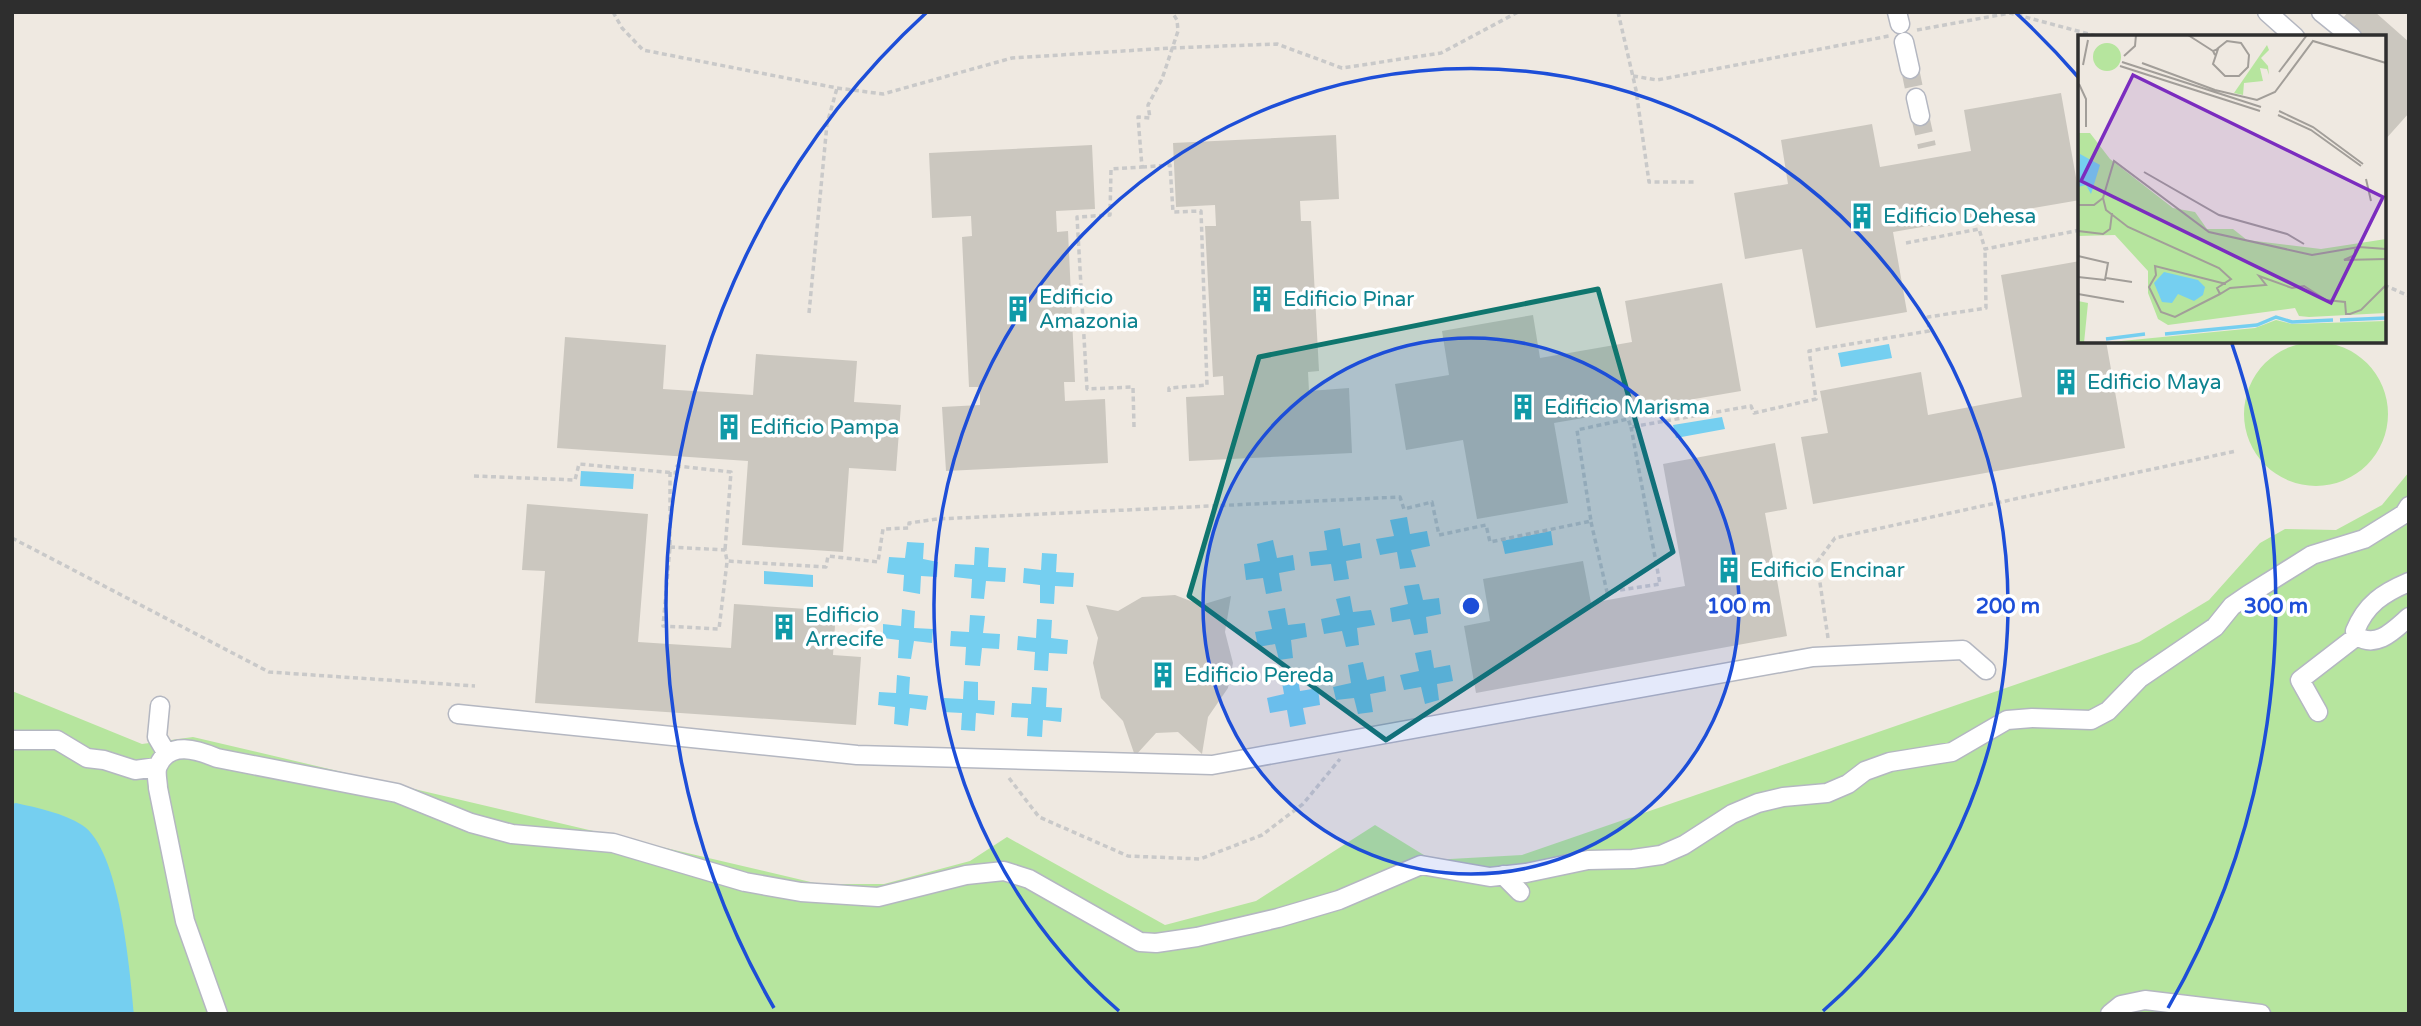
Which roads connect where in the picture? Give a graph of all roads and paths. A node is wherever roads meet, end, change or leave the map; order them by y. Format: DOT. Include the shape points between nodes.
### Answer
graph roads {
  1 [pos="612,12"];
  2 [pos="1172,12"];
  3 [pos="1518,12"];
  4 [pos="1618,12"];
  5 [pos="2267,12"];
  6 [pos="2321,12"];
  7 [pos="1903,28"];
  8 [pos="2092,35"];
  9 [pos="2293,35"];
  10 [pos="2350,35"];
  11 [pos="1171,48"];
  12 [pos="1910,69"];
  13 [pos="1633,76"];
  14 [pos="838,88"];
  15 [pos="1142,167"];
  16 [pos="1694,181"];
  17 [pos="2078,230"];
  18 [pos="1906,243"];
  19 [pos="1985,249"];
  20 [pos="2386,286"];
  21 [pos="2409,296"];
  22 [pos="809,313"];
  23 [pos="1169,394"];
  24 [pos="1134,427"];
  25 [pos="1631,428"];
  26 [pos="2236,451"];
  27 [pos="670,472"];
  28 [pos="474,476"];
  29 [pos="2407,513"];
  30 [pos="1591,521"];
  31 [pos="12,538"];
  32 [pos="670,547"];
  33 [pos="725,550"];
  34 [pos="727,561"];
  35 [pos="2409,582"];
  36 [pos="2409,617"];
  37 [pos="2357,636"];
  38 [pos="1829,641"];
  39 [pos="1986,670"];
  40 [pos="475,686"];
  41 [pos="160,706"];
  42 [pos="2318,712"];
  43 [pos="458,714"];
  44 [pos="12,740"];
  45 [pos="1356,740"];
  46 [pos="995,759"];
  47 [pos="162,760"];
  48 [pos="1503,876"];
  49 [pos="1520,892"];
  50 [pos="218,1014"];
  51 [pos="2110,1014"];
  52 [pos="2261,1014"];
  1 -- 14 [label="path" via="643,50"];
  2 -- 11 [label="path" via="1178,31"];
  3 -- 11 [label="path" via="1441,53 1342,68 1277,44"];
  4 -- 13 [label="path"];
  5 -- 9 [label="street"];
  6 -- 10 [label="street"];
  7 -- 8 [label="path" via="2010,13"];
  7 -- 12 [label="street"];
  7 -- 13 [label="path" via="1657,80"];
  11 -- 14 [label="path" via="1012,58 883,94"];
  11 -- 15 [label="path" via="1148,105 1150,118 1138,117"];
  13 -- 16 [label="path" via="1649,181"];
  14 -- 22 [label="path" via="827,124"];
  15 -- 23 [label="path" via="1170,165 1173,212 1201,211 1207,385 1169,388"];
  15 -- 24 [label="path" via="1111,169 1110,215 1077,218 1087,389 1133,387"];
  17 -- 19 [label="path"];
  18 -- 19 [label="path" via="1979,229"];
  19 -- 25 [label="path" via="1986,308 1928,317 1928,331 1809,351 1816,399 1754,414 1751,406"];
  20 -- 21 [label="path"];
  25 -- 30 [label="path" via="1628,419 1577,430"];
  25 -- 30 [label="path" via="1660,584 1607,592"];
  26 -- 38 [label="path" via="1835,538 1817,562"];
  27 -- 28 [label="path" via="579,464 575,480"];
  27 -- 32 [label="path"];
  27 -- 33 [label="path" via="677,473 677,466 731,472"];
  29 -- 48 [label="street" via="2364,539 2312,555 2248,595 2215,626 2140,678 2108,711 2091,720 2007,720 1952,752 1890,762 1827,793 1758,803 1661,855 1588,860"];
  30 -- 34 [label="path" via="1490,542 1486,525 1439,535 1432,502 1404,509 1400,497 937,519 909,523 909,528 883,529 878,562 828,556 826,567"];
  31 -- 40 [label="path" via="269,672"];
  32 -- 33 [label="path"];
  32 -- 34 [label="path" via="663,626 719,629"];
  33 -- 34 [label="path"];
  35 -- 37 [label="street" via="2369,606 2355,631"];
  36 -- 37 [label="street" via="2380,639 2367,641"];
  37 -- 42 [label="street" via="2300,680"];
  39 -- 45 [label="street" via="1962,650 1813,657"];
  41 -- 47 [label="street" via="157,737"];
  43 -- 46 [label="street" via="857,755"];
  44 -- 47 [label="street" via="57,740 87,758 135,769"];
  45 -- 46 [label="street" via="1212,765"];
  45 -- 46 [label="path" via="1303,804 1262,835 1200,859 1128,856 1039,817"];
  47 -- 48 [label="street" via="180,749 198,750 217,758 397,793 512,834 613,843 746,882 801,892 878,897 966,875 1004,871 1028,878 1140,942 1197,937 1278,918 1339,900 1421,865"];
  47 -- 50 [label="street" via="158,788 185,920"];
  48 -- 49 [label="street"];
  51 -- 52 [label="street" via="2121,1005 2145,1000"];
}
